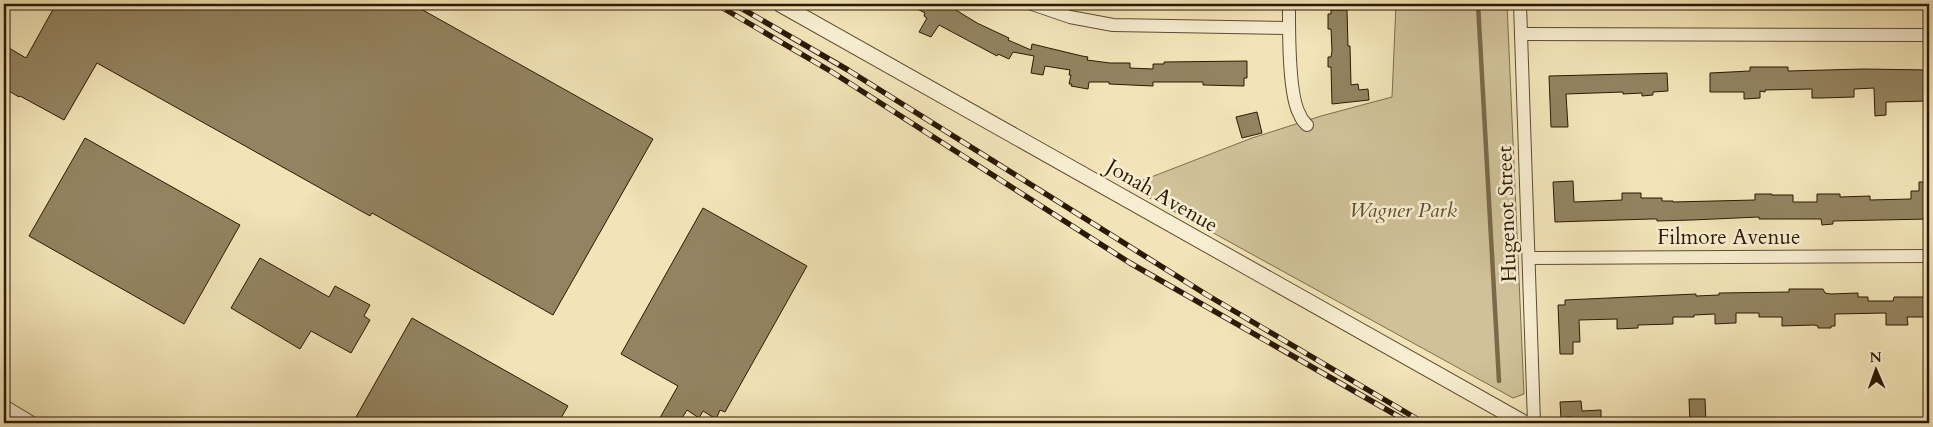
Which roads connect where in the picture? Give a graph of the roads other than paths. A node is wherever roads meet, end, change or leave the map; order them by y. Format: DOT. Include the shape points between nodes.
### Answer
graph roads {
  1 [pos="780,4"];
  2 [pos="1032,4"];
  3 [pos="1289,4"];
  4 [pos="1520,4"];
  5 [pos="1289,28"];
  6 [pos="1521,34"];
  7 [pos="1929,35"];
  8 [pos="1307,125"];
  9 [pos="1929,256"];
  10 [pos="1529,258"];
  11 [pos="4,406"];
  12 [pos="32,423"];
  13 [pos="1524,423"];
  14 [pos="1534,423"];
  1 -- 13 [label="street, Jonah Avenue"];
  2 -- 5 [label="street" via="1070,18 1113,25"];
  3 -- 5 [label="street"];
  4 -- 6 [label="street, Hugenot Street"];
  5 -- 8 [label="street" via="1294,98"];
  6 -- 7 [label="street"];
  6 -- 10 [label="street, Hugenot Street"];
  9 -- 10 [label="street, Filmore Avenue"];
  10 -- 14 [label="street, Hugenot Street"];
  11 -- 12 [label="street"];
}
